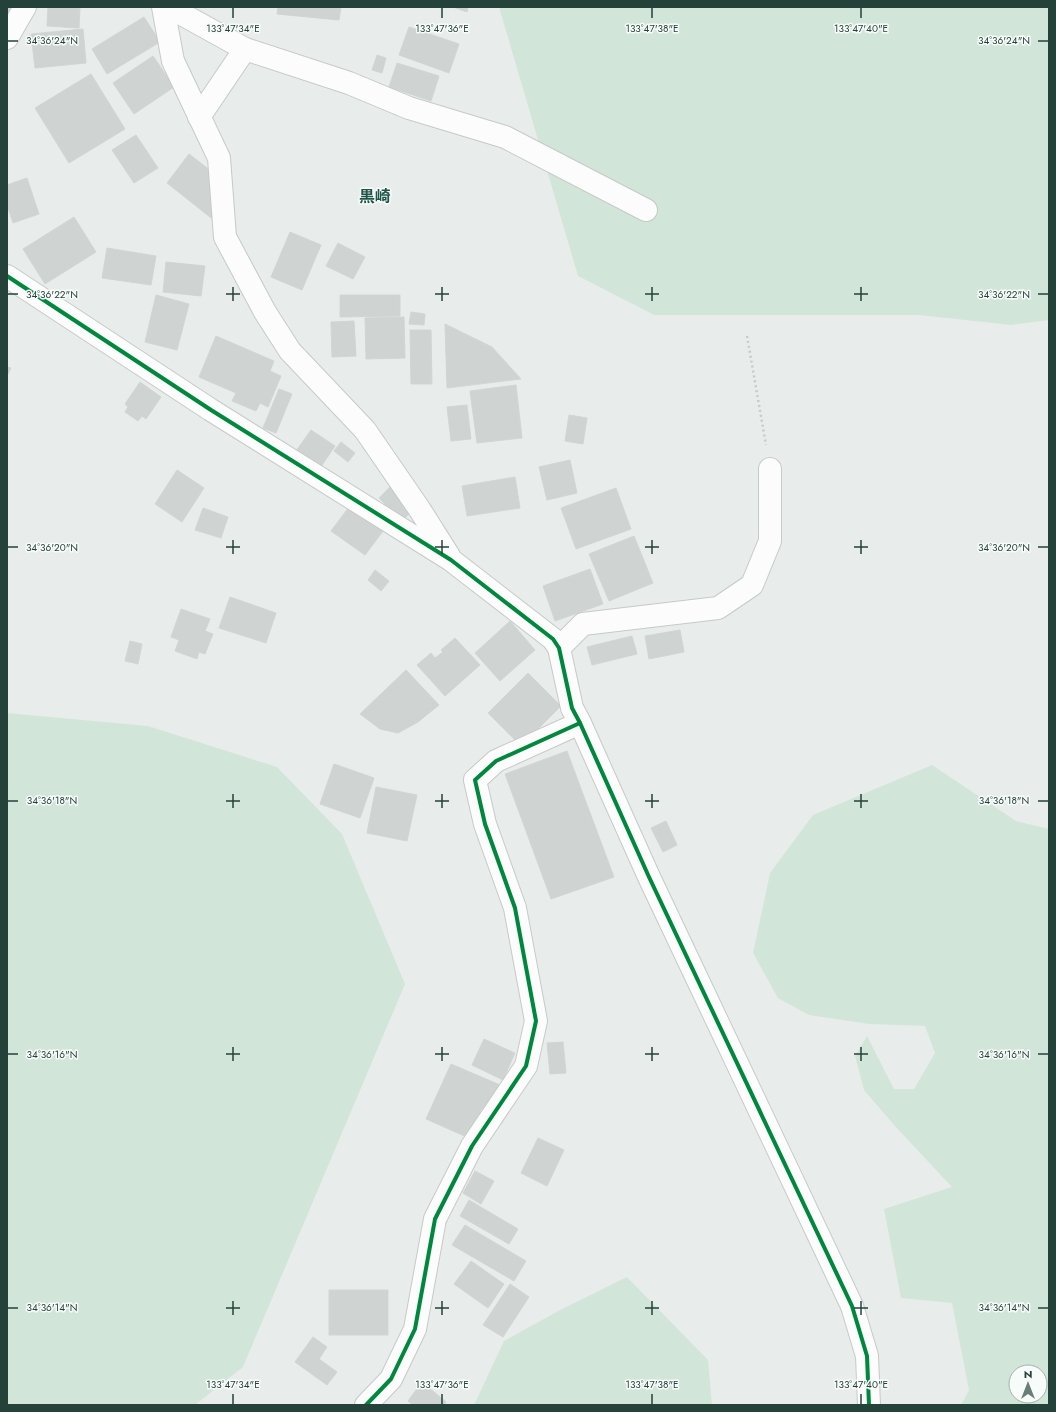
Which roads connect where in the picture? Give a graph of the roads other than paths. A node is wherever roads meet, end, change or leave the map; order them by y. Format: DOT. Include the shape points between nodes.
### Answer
graph roads {
  1 [pos="25,7"];
  2 [pos="163,7"];
  3 [pos="169,7"];
  4 [pos="7,38"];
  5 [pos="245,49"];
  6 [pos="199,117"];
  7 [pos="646,210"];
  8 [pos="7,276"];
  9 [pos="770,469"];
  10 [pos="451,560"];
  11 [pos="559,648"];
  12 [pos="580,723"];
  13 [pos="366,1405"];
  14 [pos="869,1405"];
  1 -- 4 [label="street"];
  2 -- 6 [label="street" via="173,61"];
  3 -- 5 [label="street"];
  5 -- 6 [label="street"];
  5 -- 7 [label="street" via="349,83 409,108 505,137"];
  6 -- 10 [label="street" via="219,158 225,237 265,312 290,351 365,430"];
  8 -- 10 [label="street" via="211,410"];
  9 -- 11 [label="street" via="770,541 752,585 718,608 583,624"];
  10 -- 11 [label="street" via="553,639"];
  11 -- 12 [label="street" via="572,708"];
  12 -- 13 [label="street" via="496,761 476,780 484,824 515,908 536,1021 526,1066 472,1146 436,1219 415,1329 391,1379"];
  12 -- 14 [label="street" via="656,891 852,1306 867,1356"];
}
